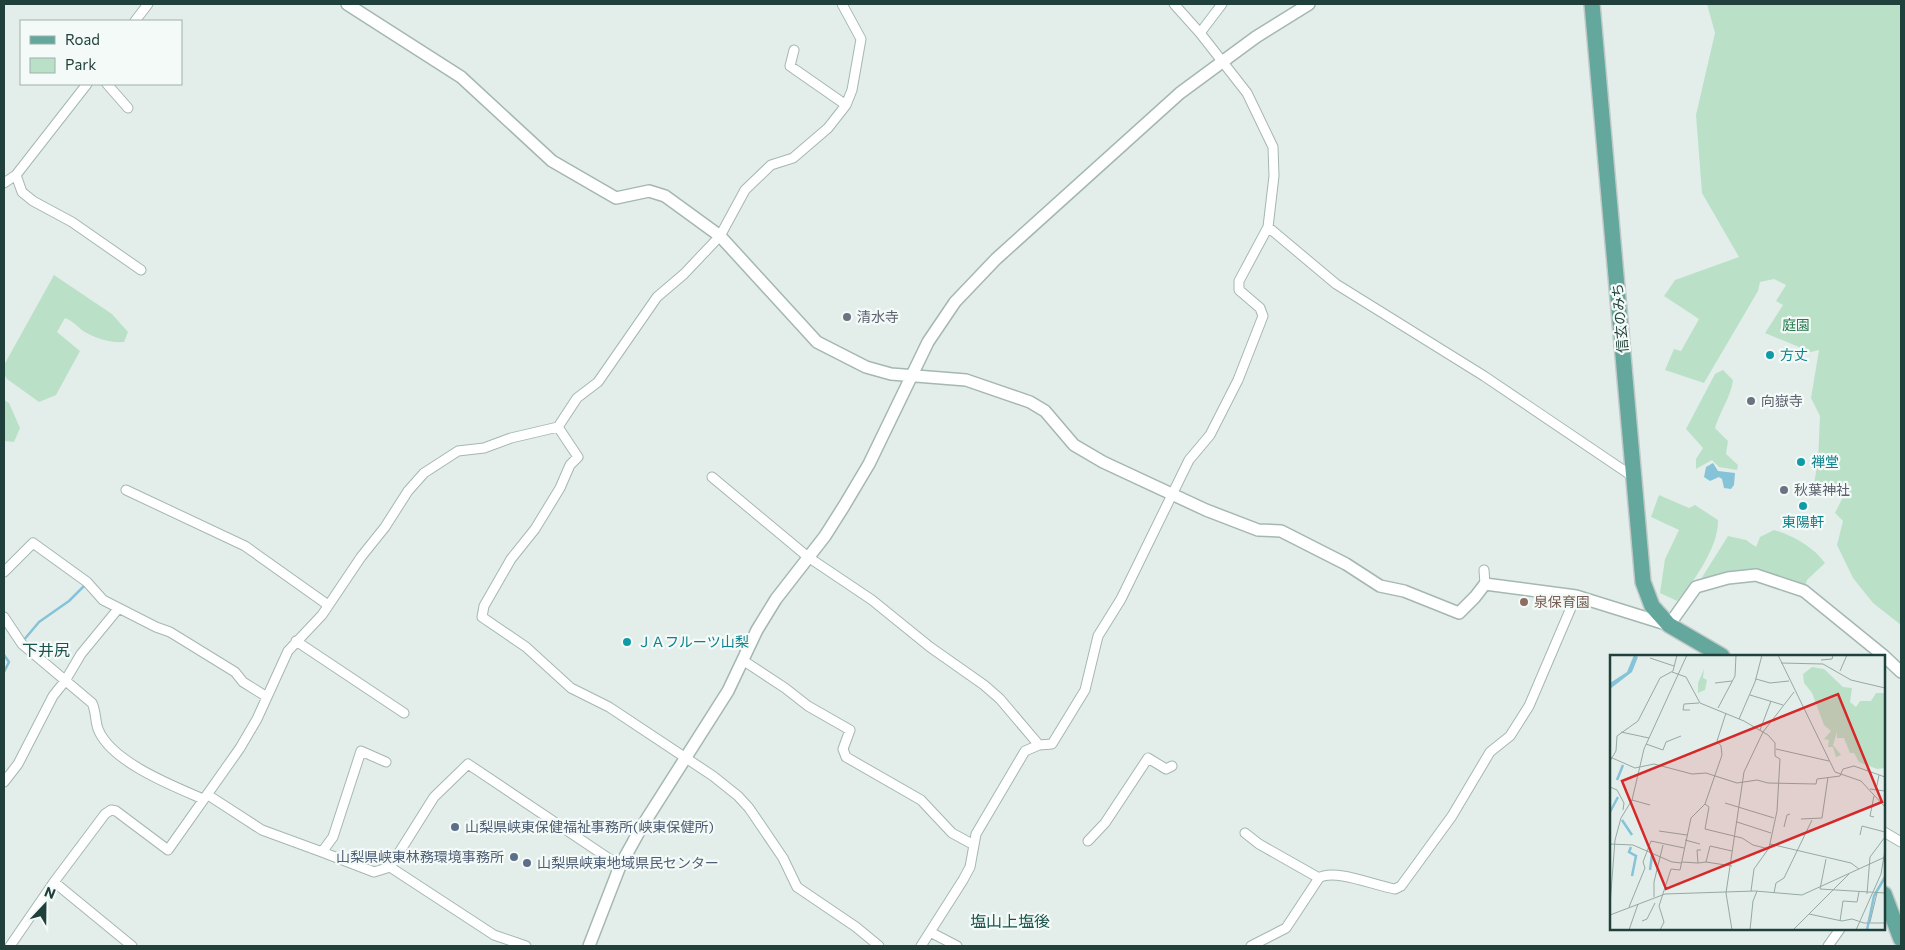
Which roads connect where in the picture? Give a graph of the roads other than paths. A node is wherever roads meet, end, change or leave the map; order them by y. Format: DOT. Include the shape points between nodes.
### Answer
graph roads {
  1 [pos="148,4"];
  2 [pos="347,4"];
  3 [pos="842,4"];
  4 [pos="1174,4"];
  5 [pos="1222,4"];
  6 [pos="1309,4"];
  7 [pos="1592,4"];
  8 [pos="136,20"];
  9 [pos="1200,32"];
  10 [pos="794,50"];
  11 [pos="1221,62"];
  12 [pos="86,85"];
  13 [pos="108,85"];
  14 [pos="846,105"];
  15 [pos="128,108"];
  16 [pos="16,175"];
  17 [pos="4,183"];
  18 [pos="1268,227"];
  19 [pos="720,236"];
  20 [pos="141,270"];
  21 [pos="911,377"];
  22 [pos="558,427"];
  23 [pos="712,477"];
  24 [pos="1635,478"];
  25 [pos="126,490"];
  26 [pos="1173,495"];
  27 [pos="808,557"];
  28 [pos="1484,570"];
  29 [pos="4,572"];
  30 [pos="1484,584"];
  31 [pos="1576,596"];
  32 [pos="328,605"];
  33 [pos="118,609"];
  34 [pos="4,617"];
  35 [pos="1669,625"];
  36 [pos="296,641"];
  37 [pos="1720,655"];
  38 [pos="1883,655"];
  39 [pos="1885,657"];
  40 [pos="744,661"];
  41 [pos="1901,672"];
  42 [pos="65,681"];
  43 [pos="267,696"];
  44 [pos="404,713"];
  45 [pos="1040,745"];
  46 [pos="686,759"];
  47 [pos="386,762"];
  48 [pos="1172,766"];
  49 [pos="4,782"];
  50 [pos="206,797"];
  51 [pos="1885,832"];
  52 [pos="1245,833"];
  53 [pos="1900,839"];
  54 [pos="1088,841"];
  55 [pos="974,846"];
  56 [pos="322,852"];
  57 [pos="620,866"];
  58 [pos="390,867"];
  59 [pos="1319,878"];
  60 [pos="54,882"];
  61 [pos="1885,897"];
  62 [pos="1839,930"];
  63 [pos="930,932"];
  64 [pos="1901,939"];
  65 [pos="10,946"];
  66 [pos="132,946"];
  67 [pos="526,946"];
  68 [pos="590,946"];
  69 [pos="880,946"];
  70 [pos="920,946"];
  71 [pos="958,946"];
  72 [pos="1251,946"];
  73 [pos="1828,946"];
  1 -- 8 [label="street"];
  2 -- 19 [label="street" via="461,77 552,161 616,198 641,191 657,192"];
  3 -- 14 [label="street" via="861,39 852,90"];
  4 -- 9 [label="street"];
  5 -- 9 [label="street"];
  6 -- 11 [label="street"];
  7 -- 24 [label="main road, 信玄のみち"];
  9 -- 11 [label="street"];
  10 -- 14 [label="street" via="790,66"];
  11 -- 18 [label="street" via="1247,93 1273,147 1274,176"];
  11 -- 21 [label="street" via="1180,93 996,259 934,332"];
  12 -- 16 [label="street"];
  13 -- 15 [label="street"];
  14 -- 19 [label="street" via="828,128 793,158 771,166 745,190"];
  16 -- 17 [label="street"];
  16 -- 20 [label="street" via="22,192 32,201 72,222"];
  18 -- 24 [label="street" via="1336,284 1484,376"];
  18 -- 26 [label="street" via="1239,281 1240,290 1260,308 1263,316 1238,380 1210,435 1189,460"];
  19 -- 21 [label="street" via="817,342 866,367"];
  19 -- 22 [label="street" via="657,297 598,382 578,398"];
  21 -- 26 [label="street" via="966,380 1030,402 1041,407 1084,452"];
  21 -- 27 [label="street" via="868,464 825,536"];
  22 -- 32 [label="street" via="484,448 458,451 424,473"];
  22 -- 46 [label="street" via="578,457 570,465 536,529 511,559 484,606 482,617 526,648 571,688 610,707"];
  23 -- 27 [label="street"];
  24 -- 35 [label="main road, 信玄のみち" via="1643,582 1652,606"];
  25 -- 32 [label="street" via="246,546"];
  26 -- 30 [label="street" via="1258,530 1281,531 1346,564 1380,586 1404,591 1458,613"];
  26 -- 45 [label="street" via="1121,599 1098,636 1082,696 1052,744"];
  27 -- 40 [label="street" via="776,599 757,630"];
  27 -- 45 [label="street" via="872,600 984,685"];
  28 -- 30 [label="street"];
  29 -- 33 [label="street" via="33,543"];
  30 -- 31 [label="street"];
  31 -- 35 [label="street"];
  31 -- 59 [label="street" via="1529,706 1510,736 1490,752 1452,816 1401,886 1395,889 1331,874"];
  32 -- 36 [label="street"];
  33 -- 42 [label="street" via="81,654"];
  33 -- 43 [label="street" via="170,632"];
  34 -- 42 [label="street" via="22,644"];
  35 -- 37 [label="main road, 信玄のみち"];
  35 -- 38 [label="street" via="1696,586 1756,575 1804,591"];
  36 -- 43 [label="street"];
  36 -- 44 [label="street"];
  39 -- 41 [label="street"];
  40 -- 46 [label="street"];
  40 -- 55 [label="street" via="808,706 850,730 844,749 846,756 921,800 952,833"];
  42 -- 49 [label="street" via="53,696 18,764"];
  42 -- 50 [label="street" via="92,702 98,728 130,763 152,777"];
  43 -- 50 [label="street" via="253,726"];
  45 -- 55 [label="street" via="1025,751 983,820"];
  46 -- 57 [label="street"];
  46 -- 69 [label="street" via="713,776 749,808 783,858 796,887"];
  47 -- 56 [label="street" via="361,751 333,837"];
  48 -- 54 [label="street" via="1166,769 1148,758 1105,822"];
  50 -- 56 [label="street" via="262,830"];
  50 -- 60 [label="street" via="168,850 111,810"];
  51 -- 53 [label="street"];
  52 -- 59 [label="street"];
  55 -- 63 [label="street" via="970,867"];
  56 -- 58 [label="street" via="374,872"];
  57 -- 58 [label="street" via="468,764 434,797"];
  57 -- 68 [label="street"];
  58 -- 67 [label="street" via="494,935"];
  59 -- 72 [label="street" via="1286,928"];
  60 -- 65 [label="street"];
  60 -- 66 [label="street"];
  61 -- 64 [label="main road"];
  62 -- 73 [label="street"];
  63 -- 70 [label="street"];
  63 -- 71 [label="street"];
}
